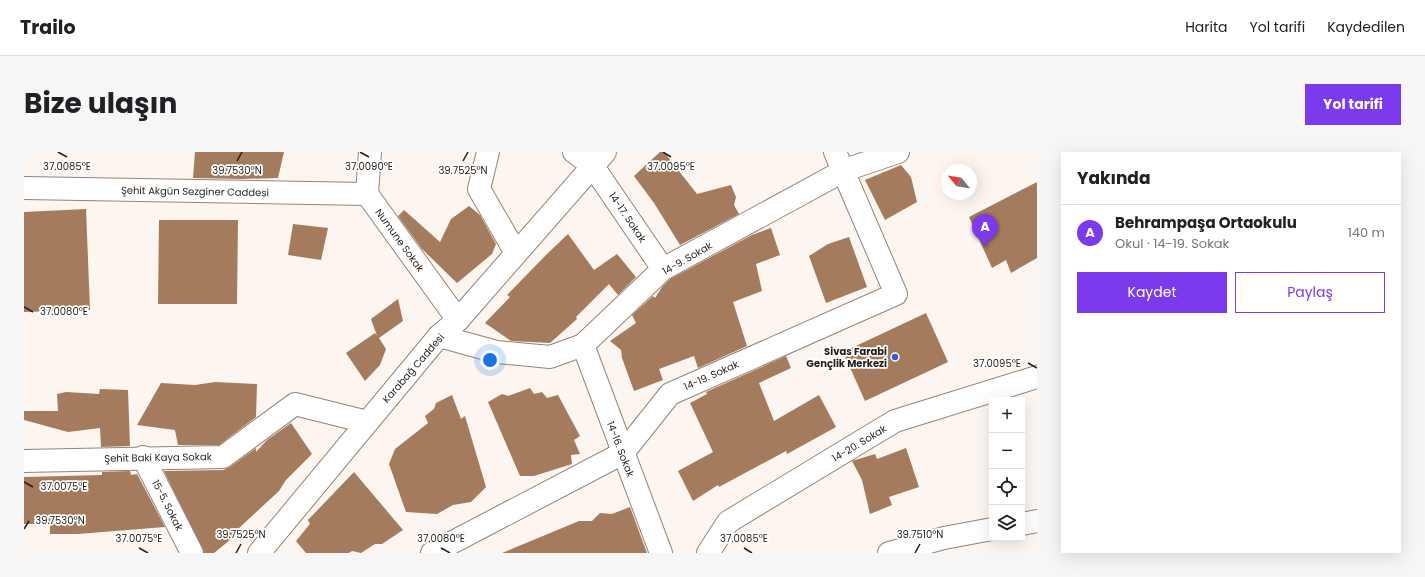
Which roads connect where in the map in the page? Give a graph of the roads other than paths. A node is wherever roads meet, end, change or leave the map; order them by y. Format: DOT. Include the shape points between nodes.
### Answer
graph roads {
  1 [pos="370,152"];
  2 [pos="488,152"];
  3 [pos="574,152"];
  4 [pos="898,152"];
  5 [pos="599,159"];
  6 [pos="840,161"];
  7 [pos="24,188"];
  8 [pos="367,194"];
  9 [pos="516,253"];
  10 [pos="663,270"];
  11 [pos="458,320"];
  12 [pos="439,336"];
  13 [pos="583,345"];
  14 [pos="1037,377"];
  15 [pos="367,422"];
  16 [pos="623,453"];
  17 [pos="143,457"];
  18 [pos="24,461"];
  19 [pos="1037,521"];
  20 [pos="1025,523"];
  21 [pos="989,530"];
  22 [pos="192,553"];
  23 [pos="259,553"];
  24 [pos="432,553"];
  25 [pos="661,553"];
  26 [pos="708,553"];
  27 [pos="890,553"];
  1 -- 8 [label="street"];
  2 -- 9 [label="street" via="479,189"];
  3 -- 5 [label="street"];
  4 -- 6 [label="street, 14-9. Sokak"];
  5 -- 9 [label="street, Karabağ Caddesi"];
  5 -- 10 [label="street, 14-17. Sokak"];
  6 -- 10 [label="street, 14-9. Sokak"];
  6 -- 16 [label="street, 14-19. Sokak" via="896,294 670,394"];
  7 -- 8 [label="street, Şehit Akgün Sezginer Caddesi"];
  8 -- 11 [label="street, Numune Sokak"];
  9 -- 11 [label="street, Karabağ Caddesi"];
  10 -- 13 [label="street, 14-9. Sokak"];
  11 -- 12 [label="street, Karabağ Caddesi"];
  12 -- 13 [label="street, 14-9. Sokak" via="498,352 550,357"];
  12 -- 15 [label="street, Karabağ Caddesi"];
  13 -- 16 [label="street, 14-16. Sokak"];
  14 -- 26 [label="street, 14-20. Sokak" via="895,421 728,522"];
  15 -- 17 [label="street, Şehit Baki Kaya Sokak" via="295,404 223,457"];
  15 -- 23 [label="street, Karabağ Caddesi"];
  16 -- 24 [label="street, 14-19. Sokak"];
  16 -- 25 [label="street, 14-16. Sokak"];
  17 -- 18 [label="street, Şehit Baki Kaya Sokak"];
  17 -- 22 [label="street, 15-5. Sokak"];
  19 -- 20 [label="street"];
  21 -- 27 [label="street" via="944,538"];
}
